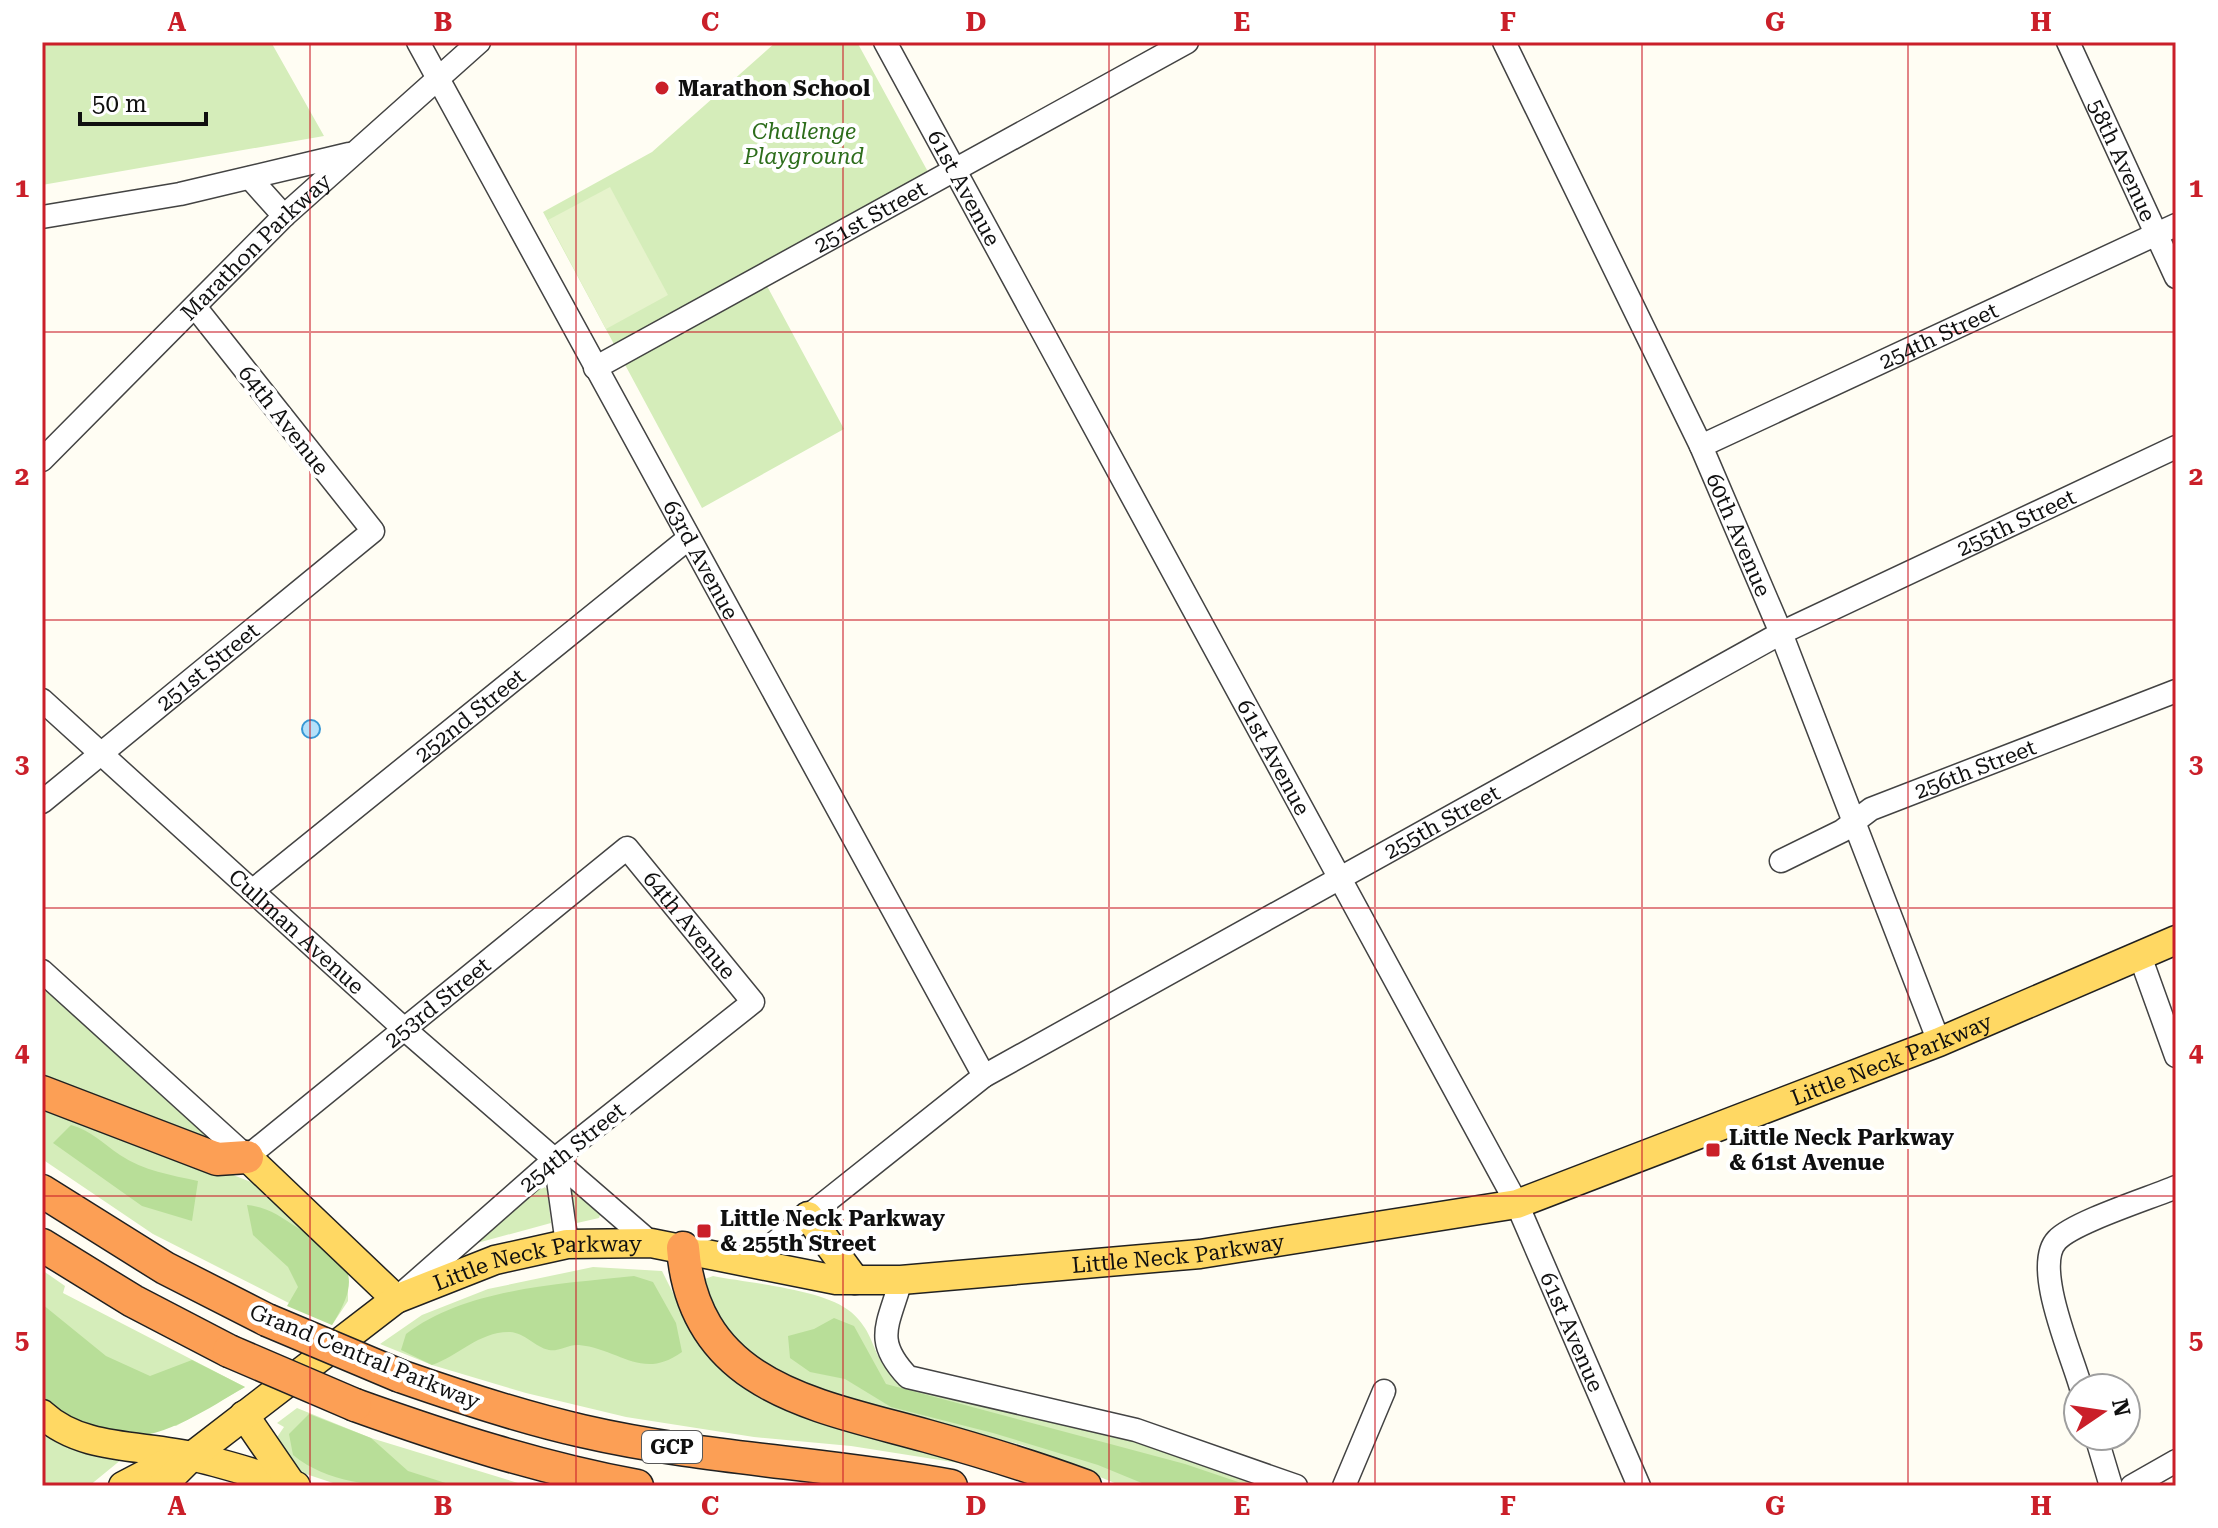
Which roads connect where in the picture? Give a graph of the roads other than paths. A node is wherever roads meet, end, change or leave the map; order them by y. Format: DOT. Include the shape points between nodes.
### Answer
graph roads {
  1 [pos="418,42"];
  2 [pos="479,42"];
  3 [pos="885,42"];
  4 [pos="1187,42"];
  5 [pos="1504,42"];
  6 [pos="2078,45"];
  7 [pos="437,79"];
  8 [pos="354,153"];
  9 [pos="954,170"];
  10 [pos="250,178"];
  11 [pos="284,216"];
  12 [pos="42,217"];
  13 [pos="2167,229"];
  14 [pos="2176,277"];
  15 [pos="196,308"];
  16 [pos="595,368"];
  17 [pos="1701,446"];
  18 [pos="2176,447"];
  19 [pos="42,460"];
  20 [pos="373,531"];
  21 [pos="689,538"];
  22 [pos="1781,633"];
  23 [pos="2176,691"];
  24 [pos="42,700"];
  25 [pos="101,755"];
  26 [pos="42,802"];
  27 [pos="1855,821"];
  28 [pos="627,848"];
  29 [pos="1781,861"];
  30 [pos="1341,875"];
  31 [pos="252,891"];
  32 [pos="2176,940"];
  33 [pos="2140,956"];
  34 [pos="42,971"];
  35 [pos="753,1002"];
  36 [pos="402,1027"];
  37 [pos="1939,1042"];
  38 [pos="2176,1056"];
  39 [pos="984,1076"];
  40 [pos="42,1092"];
  41 [pos="247,1157"];
  42 [pos="555,1159"];
  43 [pos="2176,1187"];
  44 [pos="42,1191"];
  45 [pos="1517,1204"];
  46 [pos="808,1216"];
  47 [pos="651,1243"];
  48 [pos="567,1244"];
  49 [pos="42,1245"];
  50 [pos="683,1248"];
  51 [pos="749,1263"];
  52 [pos="855,1280"];
  53 [pos="901,1280"];
  54 [pos="396,1299"];
  55 [pos="334,1348"];
  56 [pos="2076,1372"];
  57 [pos="1384,1391"];
  58 [pos="42,1414"];
  59 [pos="244,1415"];
  60 [pos="2101,1452"];
  61 [pos="192,1456"];
  62 [pos="2176,1461"];
  63 [pos="294,1485"];
  64 [pos="123,1486"];
  65 [pos="162,1486"];
  66 [pos="637,1486"];
  67 [pos="951,1486"];
  68 [pos="1085,1486"];
  69 [pos="1296,1486"];
  70 [pos="1344,1486"];
  71 [pos="1639,1486"];
  72 [pos="2111,1486"];
  73 [pos="2132,1486"];
  1 -- 7 [label="street, 63rd Avenue"];
  2 -- 7 [label="street, Marathon Parkway"];
  3 -- 9 [label="street, 61st Avenue"];
  4 -- 9 [label="street, 251st Street"];
  5 -- 17 [label="street, 60th Avenue"];
  6 -- 13 [label="street, 58th Avenue"];
  7 -- 8 [label="street, Marathon Parkway"];
  7 -- 16 [label="street, 63rd Avenue"];
  8 -- 10 [label="street"];
  8 -- 11 [label="street, Marathon Parkway"];
  9 -- 16 [label="street, 251st Street"];
  9 -- 30 [label="street, 61st Avenue"];
  10 -- 11 [label="street"];
  10 -- 12 [label="street"];
  11 -- 15 [label="street, Marathon Parkway"];
  13 -- 14 [label="street, 58th Avenue"];
  13 -- 17 [label="street, 254th Street"];
  15 -- 19 [label="street, Marathon Parkway"];
  15 -- 20 [label="street, 64th Avenue"];
  16 -- 21 [label="street, 63rd Avenue"];
  17 -- 22 [label="street, 60th Avenue"];
  18 -- 22 [label="street, 255th Street"];
  20 -- 25 [label="street, 251st Street"];
  21 -- 31 [label="street, 252nd Street"];
  21 -- 39 [label="street, 63rd Avenue"];
  22 -- 27 [label="street, 60th Avenue"];
  22 -- 30 [label="street, 255th Street"];
  23 -- 27 [label="street, 256th Street" via="1871,809"];
  24 -- 25 [label="street, Cullman Avenue"];
  25 -- 26 [label="street, 251st Street"];
  25 -- 31 [label="street, Cullman Avenue"];
  27 -- 29 [label="street, 256th Street"];
  27 -- 37 [label="street, 60th Avenue"];
  28 -- 35 [label="street, 64th Avenue"];
  28 -- 36 [label="street, 253rd Street"];
  30 -- 39 [label="street, 255th Street"];
  30 -- 45 [label="street, 61st Avenue"];
  31 -- 36 [label="street, Cullman Avenue"];
  32 -- 33 [label="main road, Little Neck Parkway"];
  33 -- 37 [label="main road, Little Neck Parkway"];
  33 -- 38 [label="street"];
  34 -- 41 [label="street"];
  35 -- 42 [label="street, 254th Street"];
  36 -- 41 [label="street, 253rd Street"];
  36 -- 42 [label="street, Cullman Avenue"];
  37 -- 45 [label="main road, Little Neck Parkway"];
  39 -- 46 [label="street, 255th Street"];
  40 -- 41 [label="highway" via="217,1159"];
  41 -- 54 [label="main road"];
  42 -- 47 [label="street, Cullman Avenue"];
  42 -- 48 [label="street"];
  42 -- 54 [label="street, 254th Street"];
  43 -- 56 [label="street" via="2066,1233 2050,1251 2048,1278"];
  44 -- 55 [label="highway, Grand Central Parkway / GCP, bridge" via="165,1268"];
  45 -- 53 [label="main road, Little Neck Parkway" via="1200,1254"];
  45 -- 71 [label="street, 61st Avenue"];
  46 -- 51 [label="street, 255th Street"];
  46 -- 52 [label="main road"];
  47 -- 48 [label="main road, Little Neck Parkway"];
  47 -- 50 [label="main road, Little Neck Parkway"];
  48 -- 54 [label="main road, Little Neck Parkway" via="495,1260"];
  49 -- 66 [label="highway, Grand Central Parkway / GCP, bridge" via="229,1351 355,1405 457,1442"];
  50 -- 51 [label="main road, Little Neck Parkway"];
  50 -- 68 [label="highway" via="693,1306 740,1364 772,1387 813,1405"];
  51 -- 52 [label="main road, Little Neck Parkway"];
  52 -- 53 [label="main road, Little Neck Parkway"];
  53 -- 69 [label="street" via="886,1332 888,1355 908,1377 1136,1430"];
  54 -- 55 [label="main road, Little Neck Parkway"];
  55 -- 59 [label="main road, Little Neck Parkway"];
  55 -- 67 [label="highway, Grand Central Parkway / GCP, bridge" via="488,1406 583,1432"];
  57 -- 70 [label="street"];
  58 -- 61 [label="main road" via="53,1424 108,1445"];
  59 -- 61 [label="main road, Little Neck Parkway"];
  59 -- 63 [label="main road"];
  60 -- 72 [label="street"];
  61 -- 63 [label="main road"];
  61 -- 64 [label="main road, Little Neck Parkway"];
  61 -- 65 [label="main road, Little Neck Parkway"];
  62 -- 73 [label="street"];
}
